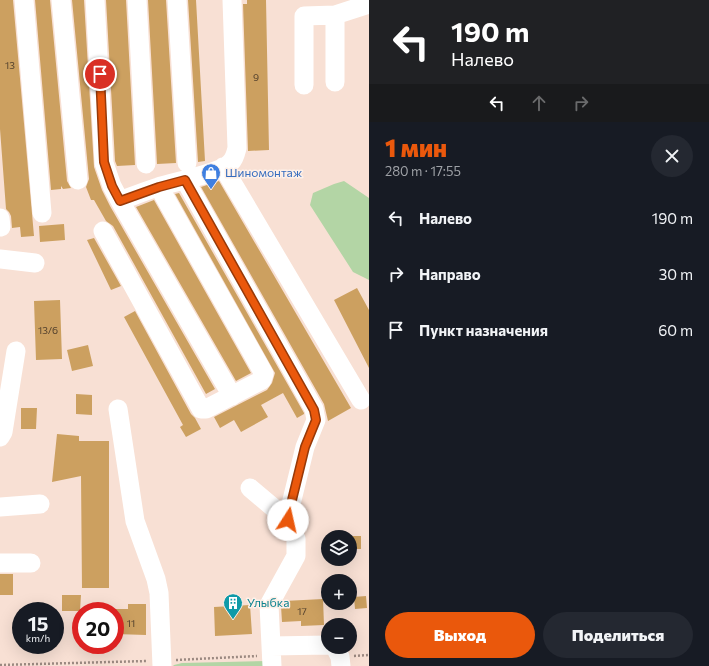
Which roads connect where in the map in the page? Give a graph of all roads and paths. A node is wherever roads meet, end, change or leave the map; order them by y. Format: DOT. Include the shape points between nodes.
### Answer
graph roads {
  1 [pos="24,0"];
  2 [pos="61,0"];
  3 [pos="96,0"];
  4 [pos="137,0"];
  5 [pos="178,0"];
  6 [pos="232,0"];
  7 [pos="369,4"];
  8 [pos="335,15"];
  9 [pos="335,82"];
  10 [pos="304,85"];
  11 [pos="146,164"];
  12 [pos="223,168"];
  13 [pos="186,171"];
  14 [pos="78,180"];
  15 [pos="159,187"];
  16 [pos="120,201"];
  17 [pos="42,213"];
  18 [pos="103,230"];
  19 [pos="0,259"];
  20 [pos="35,263"];
  21 [pos="16,351"];
  22 [pos="232,396"];
  23 [pos="361,400"];
  24 [pos="118,409"];
  25 [pos="0,437"];
  26 [pos="250,488"];
  27 [pos="40,504"];
  28 [pos="0,507"];
  29 [pos="288,520"];
  30 [pos="31,562"];
  31 [pos="0,563"];
  32 [pos="336,654"];
  33 [pos="369,655"];
  34 [pos="271,656"];
  35 [pos="162,663"];
  36 [pos="0,665"];
  1 -- 17 [label="lane"];
  2 -- 14 [label="lane"];
  3 -- 16 [label="lane" via="104,162"];
  4 -- 11 [label="lane"];
  5 -- 13 [label="lane"];
  6 -- 12 [label="lane" via="237,148 231,162"];
  7 -- 8 [label="lane"];
  8 -- 9 [label="lane"];
  8 -- 10 [label="lane" via="304,16"];
  12 -- 13 [label="lane"];
  12 -- 23 [label="lane"];
  13 -- 15 [label="lane"];
  13 -- 29 [label="lane" via="314,410 316,420 305,447"];
  15 -- 16 [label="lane"];
  15 -- 22 [label="lane" via="264,374 262,380"];
  16 -- 22 [label="lane"];
  18 -- 22 [label="lane" via="201,409"];
  19 -- 20 [label="lane"];
  21 -- 25 [label="lane"];
  24 -- 35 [label="lane" via="135,522 159,592"];
  26 -- 29 [label="lane"];
  27 -- 28 [label="lane"];
  29 -- 34 [label="lane" via="296,539 296,556 269,605"];
  30 -- 31 [label="lane"];
  32 -- 33 [label="path"];
  32 -- 34 [label="lane"];
  34 -- 35 [label="path"];
  35 -- 36 [label="path"];
}
